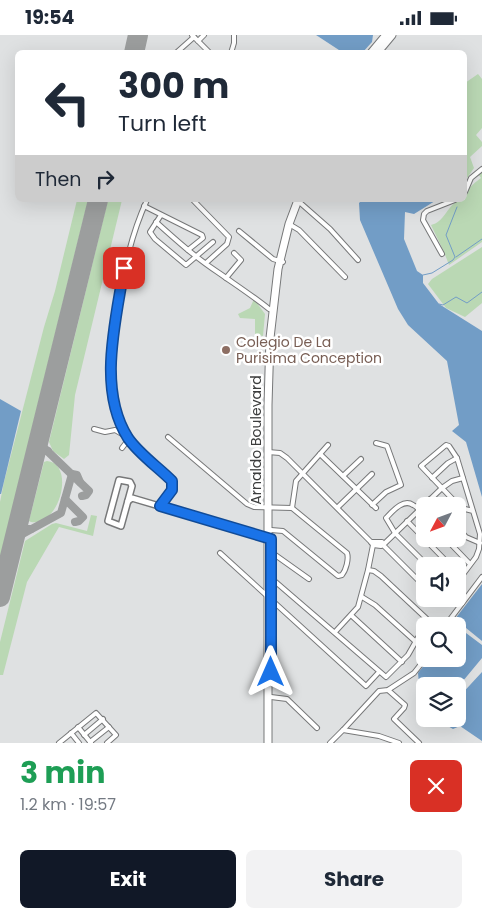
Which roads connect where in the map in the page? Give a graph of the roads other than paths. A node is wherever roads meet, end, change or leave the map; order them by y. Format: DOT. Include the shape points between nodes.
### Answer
graph roads {
  1 [pos="204,35"];
  2 [pos="234,35"];
  3 [pos="386,35"];
  4 [pos="392,35"];
  5 [pos="194,38"];
  6 [pos="180,50"];
  7 [pos="207,50"];
  8 [pos="232,50"];
  9 [pos="374,50"];
  10 [pos="380,50"];
  11 [pos="482,169"];
  12 [pos="467,187"];
  13 [pos="146,202"];
  14 [pos="195,202"];
  15 [pos="299,202"];
  16 [pos="300,202"];
  17 [pos="450,202"];
  18 [pos="144,206"];
  19 [pos="161,215"];
  20 [pos="156,222"];
  21 [pos="290,225"];
  22 [pos="239,231"];
  23 [pos="214,242"];
  24 [pos="188,250"];
  25 [pos="234,253"];
  26 [pos="442,255"];
  27 [pos="197,256"];
  28 [pos="358,260"];
  29 [pos="281,262"];
  30 [pos="206,263"];
  31 [pos="345,277"];
  32 [pos="226,278"];
  33 [pos="273,314"];
  34 [pos="94,429"];
  35 [pos="168,437"];
  36 [pos="129,439"];
  37 [pos="376,443"];
  38 [pos="328,445"];
  39 [pos="122,448"];
  40 [pos="270,452"];
  41 [pos="320,454"];
  42 [pos="457,458"];
  43 [pos="360,459"];
  44 [pos="421,466"];
  45 [pos="416,471"];
  46 [pos="302,473"];
  47 [pos="372,474"];
  48 [pos="343,476"];
  49 [pos="432,478"];
  50 [pos="463,478"];
  51 [pos="442,488"];
  52 [pos="357,489"];
  53 [pos="130,497"];
  54 [pos="432,497"];
  55 [pos="372,505"];
  56 [pos="160,506"];
  57 [pos="338,507"];
  58 [pos="270,508"];
  59 [pos="292,508"];
  60 [pos="376,508"];
  61 [pos="416,508"];
  62 [pos="473,511"];
  63 [pos="416,512"];
  64 [pos="407,521"];
  65 [pos="271,530"];
  66 [pos="395,533"];
  67 [pos="466,537"];
  68 [pos="270,539"];
  69 [pos="372,543"];
  70 [pos="480,543"];
  71 [pos="383,545"];
  72 [pos="454,547"];
  73 [pos="271,552"];
  74 [pos="220,553"];
  75 [pos="419,557"];
  76 [pos="442,557"];
  77 [pos="470,564"];
  78 [pos="466,568"];
  79 [pos="270,569"];
  80 [pos="368,570"];
  81 [pos="482,577"];
  82 [pos="271,578"];
  83 [pos="416,578"];
  84 [pos="309,579"];
  85 [pos="362,597"];
  86 [pos="270,600"];
  87 [pos="352,616"];
  88 [pos="425,617"];
  89 [pos="452,617"];
  90 [pos="335,632"];
  91 [pos="416,642"];
  92 [pos="402,662"];
  93 [pos="419,667"];
  94 [pos="379,672"];
  95 [pos="270,686"];
  96 [pos="388,690"];
  97 [pos="271,697"];
  98 [pos="269,715"];
  99 [pos="102,719"];
  100 [pos="78,727"];
  101 [pos="109,727"];
  102 [pos="317,728"];
  103 [pos="343,729"];
  104 [pos="71,733"];
  105 [pos="84,735"];
  106 [pos="90,742"];
  107 [pos="59,743"];
  108 [pos="79,743"];
  109 [pos="106,743"];
  110 [pos="270,743"];
  111 [pos="330,743"];
  112 [pos="399,743"];
  113 [pos="419,743"];
  1 -- 5 [label="street"];
  2 -- 8 [label="street"];
  3 -- 9 [label="highway"];
  4 -- 10 [label="highway"];
  5 -- 6 [label="street"];
  5 -- 7 [label="street"];
  11 -- 12 [label="street" via="471,178"];
  13 -- 18 [label="street"];
  14 -- 30 [label="street" via="229,237"];
  15 -- 21 [label="highway, Arnaldo Boulevard"];
  16 -- 28 [label="street"];
  17 -- 26 [label="street" via="427,211 423,220"];
  18 -- 19 [label="street"];
  18 -- 36 [label="street" via="124,268 112,356 113,394 118,416"];
  19 -- 20 [label="street"];
  19 -- 24 [label="street" via="202,235"];
  20 -- 24 [label="street"];
  20 -- 27 [label="street" via="150,232 186,265"];
  21 -- 29 [label="highway, Arnaldo Boulevard"];
  21 -- 31 [label="street" via="299,230"];
  22 -- 29 [label="street"];
  23 -- 27 [label="street"];
  24 -- 27 [label="street"];
  25 -- 32 [label="street" via="241,260"];
  27 -- 30 [label="street"];
  29 -- 33 [label="highway, Arnaldo Boulevard"];
  30 -- 32 [label="street"];
  32 -- 33 [label="street"];
  33 -- 40 [label="highway, Arnaldo Boulevard"];
  34 -- 36 [label="street" via="115,430"];
  35 -- 58 [label="street" via="247,504"];
  36 -- 39 [label="street"];
  36 -- 56 [label="street" via="172,481 172,490"];
  37 -- 55 [label="street" via="387,446 401,485 386,492"];
  38 -- 41 [label="street"];
  40 -- 46 [label="street" via="280,453"];
  40 -- 58 [label="highway, Arnaldo Boulevard"];
  41 -- 46 [label="street"];
  41 -- 48 [label="street"];
  42 -- 44 [label="street" via="446,445"];
  42 -- 49 [label="street"];
  42 -- 50 [label="street"];
  43 -- 48 [label="street"];
  44 -- 45 [label="street"];
  44 -- 49 [label="street"];
  46 -- 57 [label="street"];
  46 -- 59 [label="street" via="294,486"];
  47 -- 52 [label="street"];
  48 -- 52 [label="street"];
  49 -- 51 [label="street"];
  50 -- 51 [label="street"];
  50 -- 62 [label="street"];
  51 -- 54 [label="street"];
  51 -- 62 [label="street" via="465,511"];
  52 -- 55 [label="street"];
  52 -- 57 [label="street"];
  53 -- 53 [label="street" via="130,482 119,480 108,522 122,525"];
  53 -- 56 [label="street"];
  55 -- 60 [label="street"];
  56 -- 68 [label="street"];
  57 -- 69 [label="street"];
  58 -- 59 [label="street"];
  58 -- 65 [label="highway, Arnaldo Boulevard"];
  58 -- 68 [label="highway, Arnaldo Boulevard"];
  59 -- 65 [label="street" via="347,553 342,575 338,576 283,531"];
  61 -- 66 [label="street" via="407,503 394,509 386,518"];
  62 -- 70 [label="street"];
  63 -- 64 [label="street"];
  64 -- 66 [label="street"];
  64 -- 76 [label="street"];
  65 -- 68 [label="highway, Arnaldo Boulevard"];
  66 -- 71 [label="street"];
  66 -- 75 [label="street"];
  67 -- 70 [label="street"];
  68 -- 73 [label="highway, Arnaldo Boulevard"];
  68 -- 79 [label="highway, Arnaldo Boulevard"];
  69 -- 71 [label="street" via="382,542"];
  69 -- 80 [label="street"];
  70 -- 77 [label="street"];
  71 -- 83 [label="street"];
  72 -- 77 [label="street"];
  73 -- 79 [label="highway, Arnaldo Boulevard"];
  73 -- 84 [label="street"];
  74 -- 86 [label="street"];
  77 -- 78 [label="street"];
  79 -- 82 [label="highway, Arnaldo Boulevard"];
  79 -- 86 [label="highway, Arnaldo Boulevard"];
  80 -- 85 [label="street"];
  80 -- 88 [label="street" via="381,576"];
  81 -- 89 [label="street"];
  82 -- 86 [label="highway, Arnaldo Boulevard"];
  82 -- 90 [label="street"];
  85 -- 87 [label="street"];
  85 -- 91 [label="street"];
  86 -- 94 [label="street" via="366,686"];
  86 -- 95 [label="highway, Arnaldo Boulevard"];
  87 -- 90 [label="street"];
  87 -- 92 [label="street"];
  90 -- 94 [label="street"];
  91 -- 92 [label="street"];
  92 -- 94 [label="street" via="386,677"];
  93 -- 96 [label="street"];
  95 -- 97 [label="highway, Arnaldo Boulevard"];
  95 -- 98 [label="highway, Arnaldo Boulevard"];
  96 -- 103 [label="street" via="379,691"];
  96 -- 113 [label="street" via="405,705 394,719"];
  97 -- 98 [label="highway, Arnaldo Boulevard"];
  97 -- 102 [label="street" via="287,699"];
  98 -- 110 [label="highway, Arnaldo Boulevard"];
  99 -- 100 [label="street" via="96,713"];
  99 -- 101 [label="street"];
  99 -- 105 [label="street"];
  100 -- 104 [label="street"];
  100 -- 105 [label="street"];
  101 -- 106 [label="street"];
  101 -- 109 [label="street" via="116,735"];
  103 -- 111 [label="street"];
  103 -- 112 [label="street"];
  104 -- 107 [label="street"];
  104 -- 108 [label="street"];
  105 -- 106 [label="street"];
}
